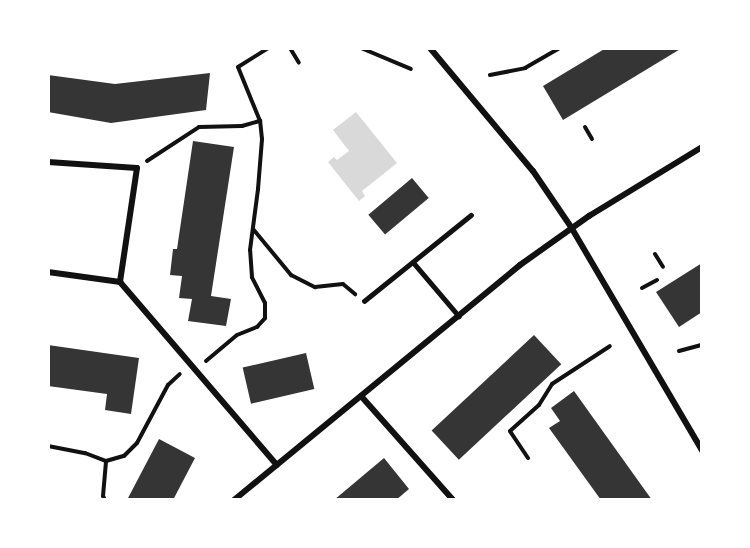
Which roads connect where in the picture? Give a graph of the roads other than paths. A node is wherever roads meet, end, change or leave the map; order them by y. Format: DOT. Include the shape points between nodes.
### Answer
graph roads {
  1 [pos="430,48"];
  2 [pos="702,147"];
  3 [pos="48,162"];
  4 [pos="471,215"];
  5 [pos="571,227"];
  6 [pos="413,262"];
  7 [pos="48,272"];
  8 [pos="120,282"];
  9 [pos="364,301"];
  10 [pos="459,316"];
  11 [pos="360,396"];
  12 [pos="702,450"];
  13 [pos="277,465"];
  14 [pos="234,500"];
  15 [pos="453,500"];
  1 -- 5 [label="street" via="533,171"];
  2 -- 5 [label="street"];
  3 -- 8 [label="street" via="136,168"];
  4 -- 6 [label="lane"];
  5 -- 10 [label="street"];
  5 -- 12 [label="street"];
  6 -- 9 [label="lane"];
  6 -- 10 [label="lane"];
  7 -- 8 [label="street"];
  8 -- 13 [label="street"];
  10 -- 11 [label="street"];
  11 -- 13 [label="street"];
  11 -- 15 [label="street"];
  13 -- 14 [label="street"];
}
